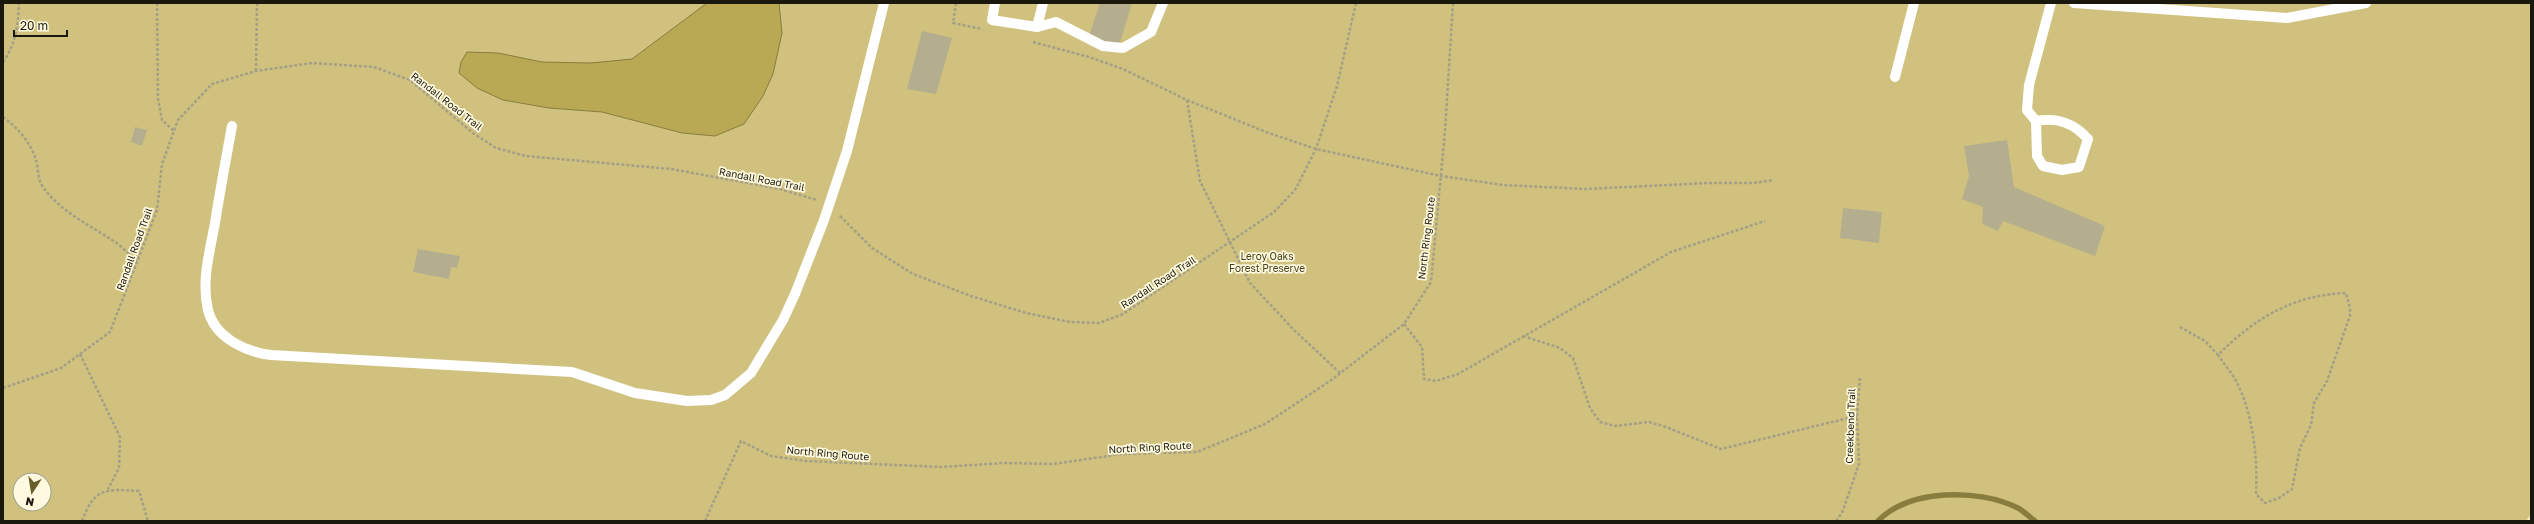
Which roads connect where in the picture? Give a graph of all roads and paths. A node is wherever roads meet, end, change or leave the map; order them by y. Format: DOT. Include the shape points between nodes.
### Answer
graph roads {
  1 [pos="19,3"];
  2 [pos="157,3"];
  3 [pos="257,3"];
  4 [pos="884,3"];
  5 [pos="956,3"];
  6 [pos="995,3"];
  7 [pos="1043,3"];
  8 [pos="1163,3"];
  9 [pos="1356,3"];
  10 [pos="1453,3"];
  11 [pos="1914,3"];
  12 [pos="2051,3"];
  13 [pos="2074,3"];
  14 [pos="2366,3"];
  15 [pos="1037,27"];
  16 [pos="988,30"];
  17 [pos="1029,41"];
  18 [pos="3,62"];
  19 [pos="256,70"];
  20 [pos="1895,77"];
  21 [pos="1187,100"];
  22 [pos="3,117"];
  23 [pos="2036,121"];
  24 [pos="232,126"];
  25 [pos="174,131"];
  26 [pos="1316,149"];
  27 [pos="1441,176"];
  28 [pos="1774,180"];
  29 [pos="823,203"];
  30 [pos="837,213"];
  31 [pos="1765,221"];
  32 [pos="1229,244"];
  33 [pos="138,262"];
  34 [pos="1404,324"];
  35 [pos="2180,327"];
  36 [pos="1523,336"];
  37 [pos="80,354"];
  38 [pos="2218,355"];
  39 [pos="1340,373"];
  40 [pos="1860,376"];
  41 [pos="3,388"];
  42 [pos="1857,416"];
  43 [pos="108,489"];
  44 [pos="82,521"];
  45 [pos="148,521"];
  46 [pos="705,521"];
  47 [pos="1836,521"];
  1 -- 18 [label="path" via="17,30 11,50"];
  2 -- 25 [label="path" via="158,99 162,120"];
  3 -- 19 [label="path"];
  4 -- 24 [label="lane" via="847,151 795,294 783,320 751,373 725,395 711,400 687,401 635,393 572,372 271,355 255,353 237,344 222,334 214,324 208,311 205,276"];
  5 -- 16 [label="path" via="953,23"];
  6 -- 15 [label="lane" via="992,20"];
  7 -- 15 [label="lane"];
  8 -- 15 [label="lane" via="1151,32 1123,48 1103,46 1056,22"];
  9 -- 26 [label="path, Randall Road Trail" via="1336,86"];
  10 -- 27 [label="path, North Ring Route"];
  11 -- 20 [label="lane"];
  12 -- 23 [label="lane" via="2030,85 2027,110"];
  13 -- 14 [label="lane" via="2287,18"];
  17 -- 21 [label="path" via="1123,69"];
  19 -- 25 [label="path, Randall Road Trail" via="212,84 178,120"];
  19 -- 29 [label="path, Randall Road Trail" via="312,63 374,67 410,80 473,133 496,148 526,156 671,169 780,189 815,198"];
  21 -- 26 [label="path"];
  21 -- 32 [label="path" via="1200,181"];
  22 -- 33 [label="path" via="12,123 24,139 36,159 41,183 57,202 79,221 117,243"];
  23 -- 23 [label="lane" via="2037,156 2044,166 2062,170 2079,167 2088,139 2078,128 2061,120"];
  25 -- 33 [label="path, Randall Road Trail" via="162,164 158,210"];
  26 -- 27 [label="path"];
  26 -- 32 [label="path, Randall Road Trail" via="1295,190 1274,212"];
  27 -- 28 [label="path" via="1503,185 1586,189"];
  27 -- 34 [label="path, North Ring Route" via="1431,282"];
  30 -- 32 [label="path, Randall Road Trail" via="872,248 912,274 1026,313 1070,322 1099,322 1123,314"];
  31 -- 36 [label="path" via="1671,252"];
  32 -- 39 [label="path" via="1250,282 1294,330"];
  33 -- 37 [label="path, Randall Road Trail" via="110,332"];
  34 -- 36 [label="path" via="1422,348 1424,379 1436,381 1458,374"];
  34 -- 39 [label="path, North Ring Route"];
  35 -- 38 [label="path" via="2205,341"];
  36 -- 42 [label="path" via="1560,348 1573,358 1590,408 1600,422 1608,424 1625,426 1649,422 1722,449"];
  37 -- 41 [label="path, Randall Road Trail" via="61,368"];
  37 -- 43 [label="path" via="120,437 119,468"];
  38 -- 38 [label="path" via="2236,382 2253,433 2257,458 2256,494 2265,502 2279,498 2292,489 2300,448 2311,425 2314,403 2328,381 2350,316 2346,293 2323,294 2293,302 2249,328"];
  39 -- 46 [label="path, North Ring Route" via="1265,424 1197,452 1122,454 1053,464 1004,463 940,467 806,461 771,456 741,441"];
  40 -- 42 [label="path, Creekbend Trail"];
  42 -- 47 [label="path, Creekbend Trail" via="1859,464 1842,513"];
  43 -- 44 [label="path" via="90,501"];
  43 -- 45 [label="path" via="139,491"];
}
